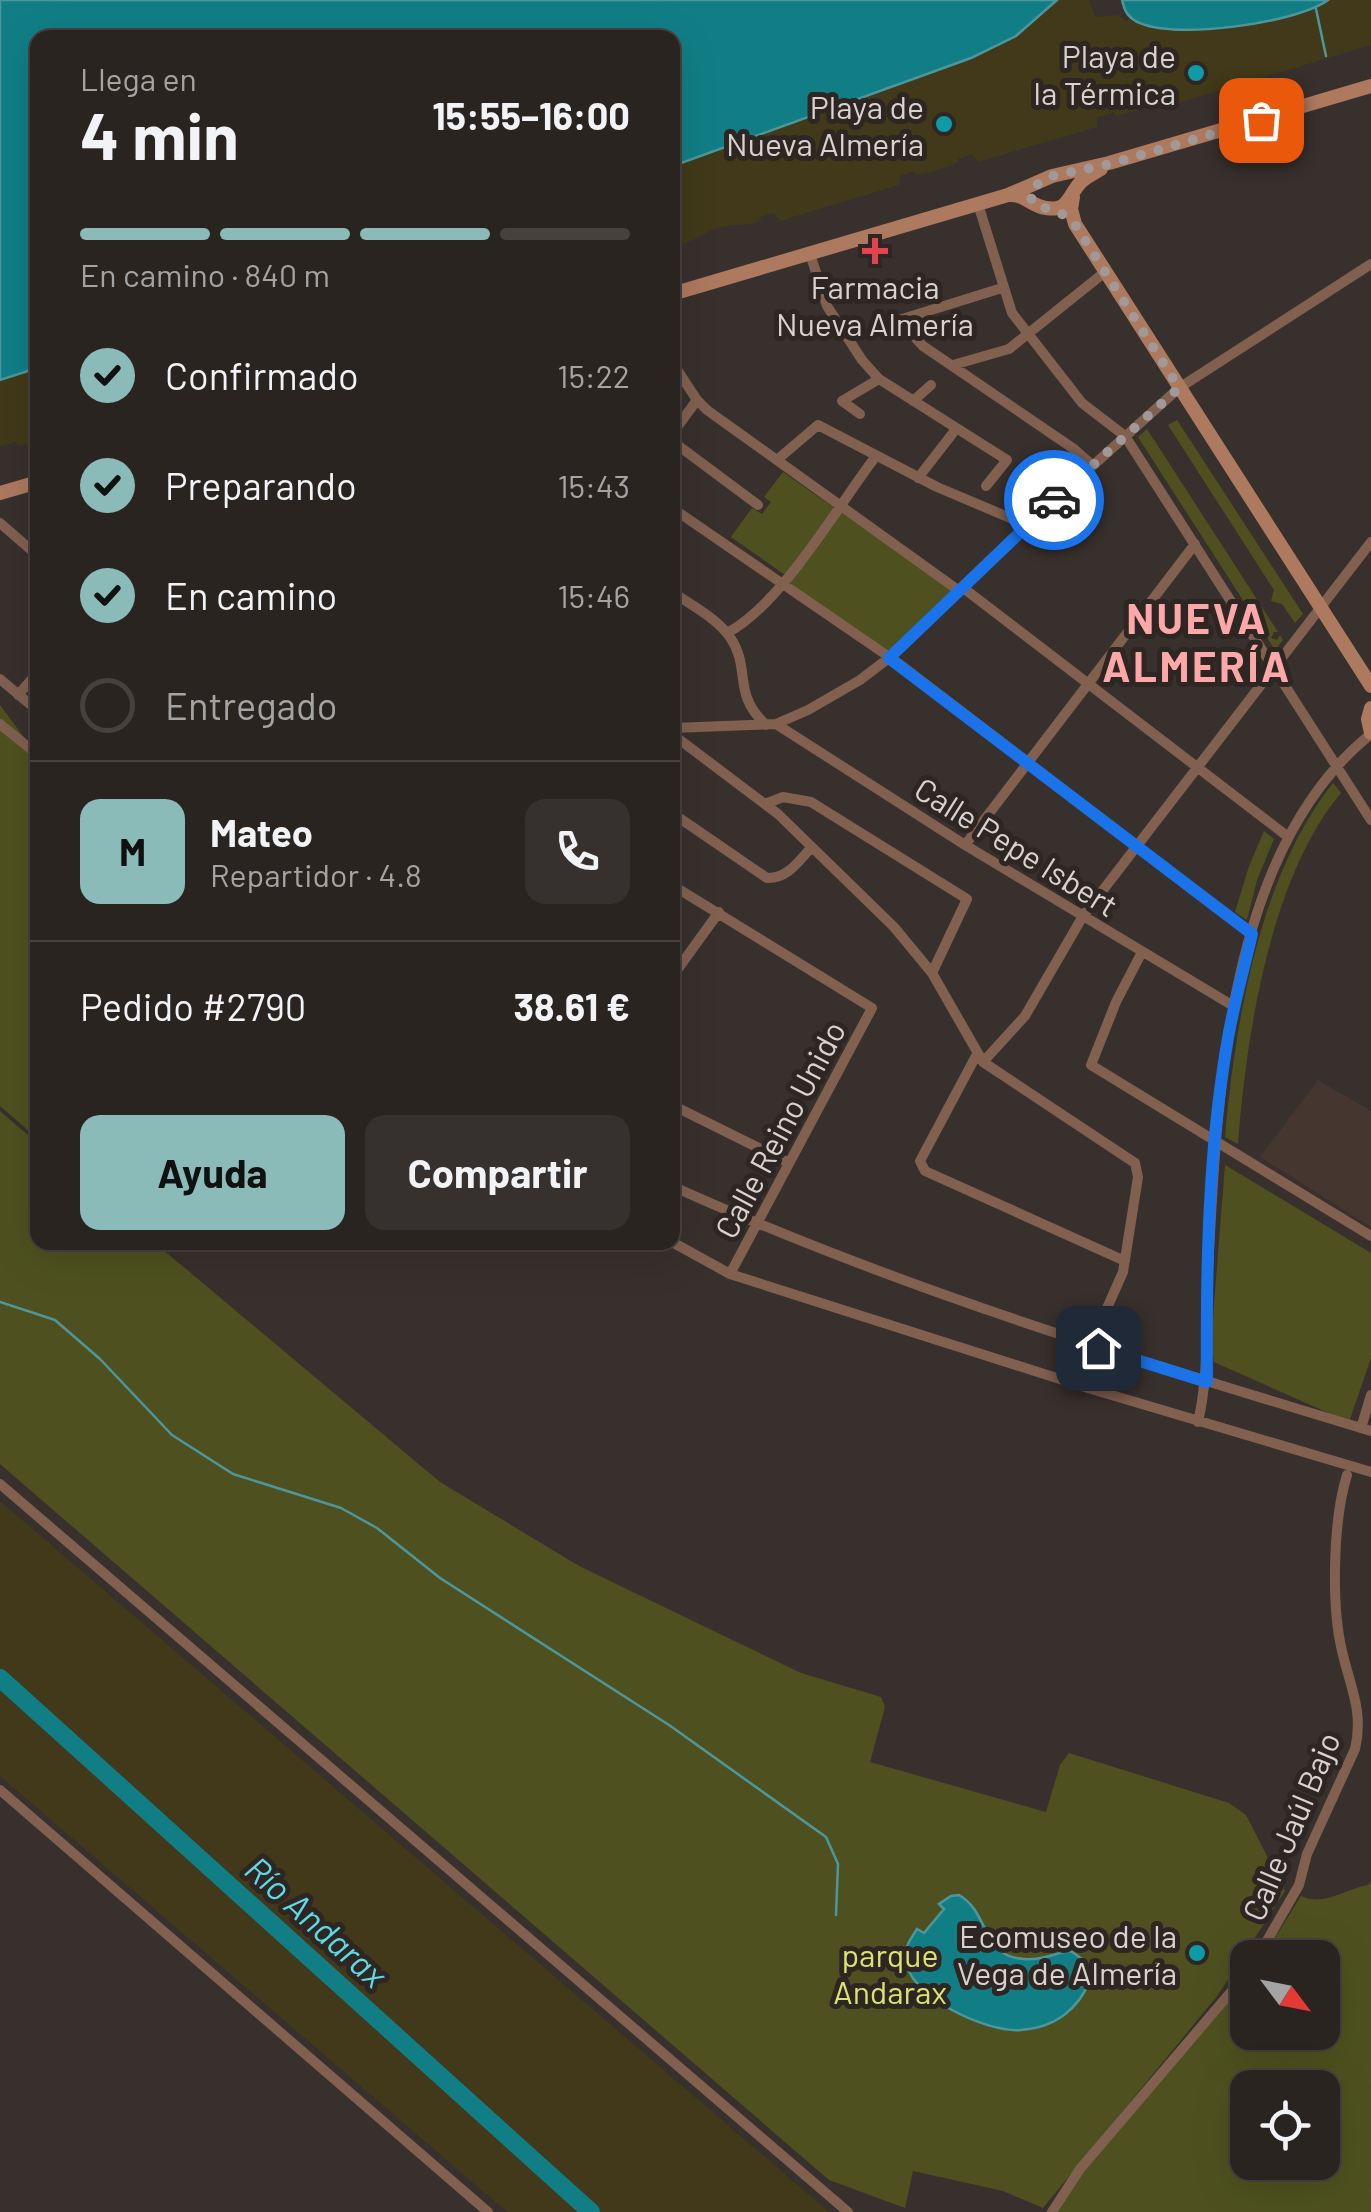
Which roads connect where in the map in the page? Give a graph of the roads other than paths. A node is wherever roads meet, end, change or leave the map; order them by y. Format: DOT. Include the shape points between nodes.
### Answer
graph roads {
  1 [pos="1371,86"];
  2 [pos="1110,164"];
  3 [pos="1063,175"];
  4 [pos="1034,185"];
  5 [pos="1074,193"];
  6 [pos="1008,195"];
  7 [pos="1033,202"];
  8 [pos="978,204"];
  9 [pos="1050,208"];
  10 [pos="1074,223"];
  11 [pos="810,254"];
  12 [pos="1371,264"];
  13 [pos="1105,272"];
  14 [pos="1002,288"];
  15 [pos="680,292"];
  16 [pos="1029,334"];
  17 [pos="953,365"];
  18 [pos="680,374"];
  19 [pos="879,380"];
  20 [pos="931,384"];
  21 [pos="1179,388"];
  22 [pos="697,400"];
  23 [pos="913,401"];
  24 [pos="860,414"];
  25 [pos="680,425"];
  26 [pos="956,429"];
  27 [pos="1125,436"];
  28 [pos="680,443"];
  29 [pos="876,456"];
  30 [pos="778,460"];
  31 [pos="1092,465"];
  32 [pos="918,478"];
  33 [pos="30,484"];
  34 [pos="986,486"];
  35 [pos="0,493"];
  36 [pos="758,504"];
  37 [pos="838,507"];
  38 [pos="680,514"];
  39 [pos="0,523"];
  40 [pos="1027,525"];
  41 [pos="1371,542"];
  42 [pos="1195,544"];
  43 [pos="30,549"];
  44 [pos="1366,559"];
  45 [pos="782,586"];
  46 [pos="960,589"];
  47 [pos="680,598"];
  48 [pos="1320,608"];
  49 [pos="726,634"];
  50 [pos="889,658"];
  51 [pos="1274,668"];
  52 [pos="0,679"];
  53 [pos="30,681"];
  54 [pos="1086,685"];
  55 [pos="1371,686"];
  56 [pos="18,695"];
  57 [pos="30,705"];
  58 [pos="1371,708"];
  59 [pos="0,724"];
  60 [pos="771,724"];
  61 [pos="680,730"];
  62 [pos="1371,734"];
  63 [pos="680,737"];
  64 [pos="30,748"];
  65 [pos="1028,762"];
  66 [pos="1337,766"];
  67 [pos="1196,769"];
  68 [pos="765,804"];
  69 [pos="680,818"];
  70 [pos="1371,820"];
  71 [pos="1287,836"];
  72 [pos="965,845"];
  73 [pos="812,847"];
  74 [pos="1138,847"];
  75 [pos="680,889"];
  76 [pos="718,912"];
  77 [pos="1083,916"];
  78 [pos="1252,934"];
  79 [pos="1142,952"];
  80 [pos="680,966"];
  81 [pos="932,973"];
  82 [pos="1235,1008"];
  83 [pos="980,1058"];
  84 [pos="680,1110"];
  85 [pos="1215,1143"];
  86 [pos="790,1163"];
  87 [pos="680,1190"];
  88 [pos="756,1224"];
  89 [pos="1371,1236"];
  90 [pos="680,1246"];
  91 [pos="1125,1261"];
  92 [pos="730,1274"];
  93 [pos="1098,1348"];
  94 [pos="1207,1382"];
  95 [pos="1088,1388"];
  96 [pos="1371,1395"];
  97 [pos="1198,1422"];
  98 [pos="1366,1430"];
  99 [pos="1371,1472"];
  100 [pos="1346,1475"];
  101 [pos="0,1484"];
  102 [pos="0,1790"];
  103 [pos="1268,1940"];
  104 [pos="1230,1993"];
  105 [pos="488,2212"];
  106 [pos="848,2212"];
  107 [pos="1052,2212"];
  1 -- 2 [label="main road"];
  2 -- 3 [label="main road"];
  2 -- 5 [label="main road"];
  3 -- 4 [label="main road"];
  3 -- 5 [label="main road" via="1075,181"];
  4 -- 6 [label="main road"];
  4 -- 7 [label="main road"];
  5 -- 9 [label="main road" via="1064,206"];
  5 -- 10 [label="main road"];
  6 -- 7 [label="main road"];
  6 -- 8 [label="main road"];
  7 -- 9 [label="main road"];
  8 -- 11 [label="main road"];
  8 -- 14 [label="street"];
  9 -- 10 [label="main road"];
  10 -- 13 [label="main road"];
  11 -- 15 [label="main road"];
  11 -- 19 [label="street" via="827,306"];
  12 -- 21 [label="street"];
  13 -- 16 [label="street"];
  13 -- 21 [label="main road"];
  14 -- 16 [label="street"];
  14 -- 17 [label="street" via="899,320"];
  16 -- 17 [label="street" via="1009,349"];
  16 -- 27 [label="street" via="1082,403"];
  17 -- 31 [label="street"];
  18 -- 22 [label="street"];
  19 -- 23 [label="street"];
  19 -- 24 [label="street" via="842,401"];
  20 -- 23 [label="street"];
  21 -- 27 [label="street"];
  21 -- 48 [label="main road"];
  22 -- 25 [label="street"];
  22 -- 30 [label="street"];
  23 -- 26 [label="street"];
  26 -- 32 [label="street"];
  26 -- 34 [label="street" via="1007,460"];
  27 -- 31 [label="street"];
  27 -- 42 [label="street"];
  28 -- 36 [label="street"];
  29 -- 30 [label="street" via="818,425"];
  29 -- 32 [label="street"];
  29 -- 37 [label="street"];
  30 -- 37 [label="street"];
  31 -- 40 [label="street"];
  32 -- 40 [label="street"];
  33 -- 35 [label="main road"];
  37 -- 45 [label="street"];
  37 -- 46 [label="street"];
  38 -- 45 [label="street"];
  39 -- 43 [label="street"];
  40 -- 46 [label="street"];
  41 -- 44 [label="street"];
  42 -- 51 [label="street"];
  42 -- 54 [label="street"];
  44 -- 48 [label="street"];
  45 -- 49 [label="street"];
  45 -- 50 [label="street"];
  46 -- 50 [label="street"];
  46 -- 54 [label="street"];
  47 -- 49 [label="street"];
  48 -- 51 [label="street"];
  48 -- 55 [label="main road"];
  49 -- 60 [label="street" via="740,661 747,704"];
  50 -- 60 [label="street" via="821,702"];
  50 -- 65 [label="street"];
  51 -- 66 [label="street"];
  51 -- 67 [label="street"];
  52 -- 56 [label="street"];
  53 -- 56 [label="street"];
  54 -- 65 [label="street"];
  54 -- 67 [label="street"];
  56 -- 57 [label="street"];
  58 -- 62 [label="main road"];
  59 -- 64 [label="street"];
  60 -- 61 [label="street"];
  60 -- 72 [label="street, Calle Pepe Isbert"];
  62 -- 66 [label="street"];
  63 -- 68 [label="street"];
  65 -- 72 [label="street"];
  65 -- 74 [label="street"];
  66 -- 70 [label="street"];
  66 -- 71 [label="street"];
  67 -- 71 [label="street"];
  67 -- 74 [label="street"];
  68 -- 73 [label="street"];
  68 -- 81 [label="street" via="783,797 811,802 968,899"];
  69 -- 73 [label="street" via="767,878 787,874"];
  71 -- 78 [label="street"];
  72 -- 77 [label="street, Calle Pepe Isbert"];
  73 -- 81 [label="street"];
  74 -- 77 [label="street"];
  74 -- 78 [label="street"];
  75 -- 76 [label="street"];
  76 -- 80 [label="street"];
  76 -- 86 [label="street, Calle Reino Unido" via="872,1008"];
  77 -- 79 [label="street, Calle Pepe Isbert"];
  77 -- 83 [label="street" via="1025,1016"];
  78 -- 82 [label="street"];
  79 -- 82 [label="street, Calle Pepe Isbert"];
  79 -- 85 [label="street" via="1091,1065"];
  81 -- 83 [label="street"];
  82 -- 85 [label="street"];
  83 -- 91 [label="street" via="1135,1163"];
  83 -- 91 [label="street" via="920,1161 925,1171"];
  84 -- 86 [label="street"];
  85 -- 89 [label="street"];
  85 -- 94 [label="street"];
  86 -- 88 [label="street, Calle Reino Unido"];
  87 -- 88 [label="street"];
  88 -- 92 [label="street, Calle Reino Unido"];
  88 -- 93 [label="street"];
  90 -- 92 [label="street"];
  91 -- 93 [label="street"];
  92 -- 95 [label="street"];
  93 -- 94 [label="street"];
  93 -- 95 [label="street"];
  94 -- 97 [label="street"];
  94 -- 98 [label="street"];
  95 -- 97 [label="street"];
  96 -- 98 [label="street"];
  97 -- 99 [label="street"];
  100 -- 103 [label="street, Calle Jaúl Bajo" via="1336,1530 1338,1622 1360,1730 1299,1885"];
  101 -- 106 [label="street"];
  102 -- 105 [label="street"];
  104 -- 107 [label="street" via="1080,2169"];
}
